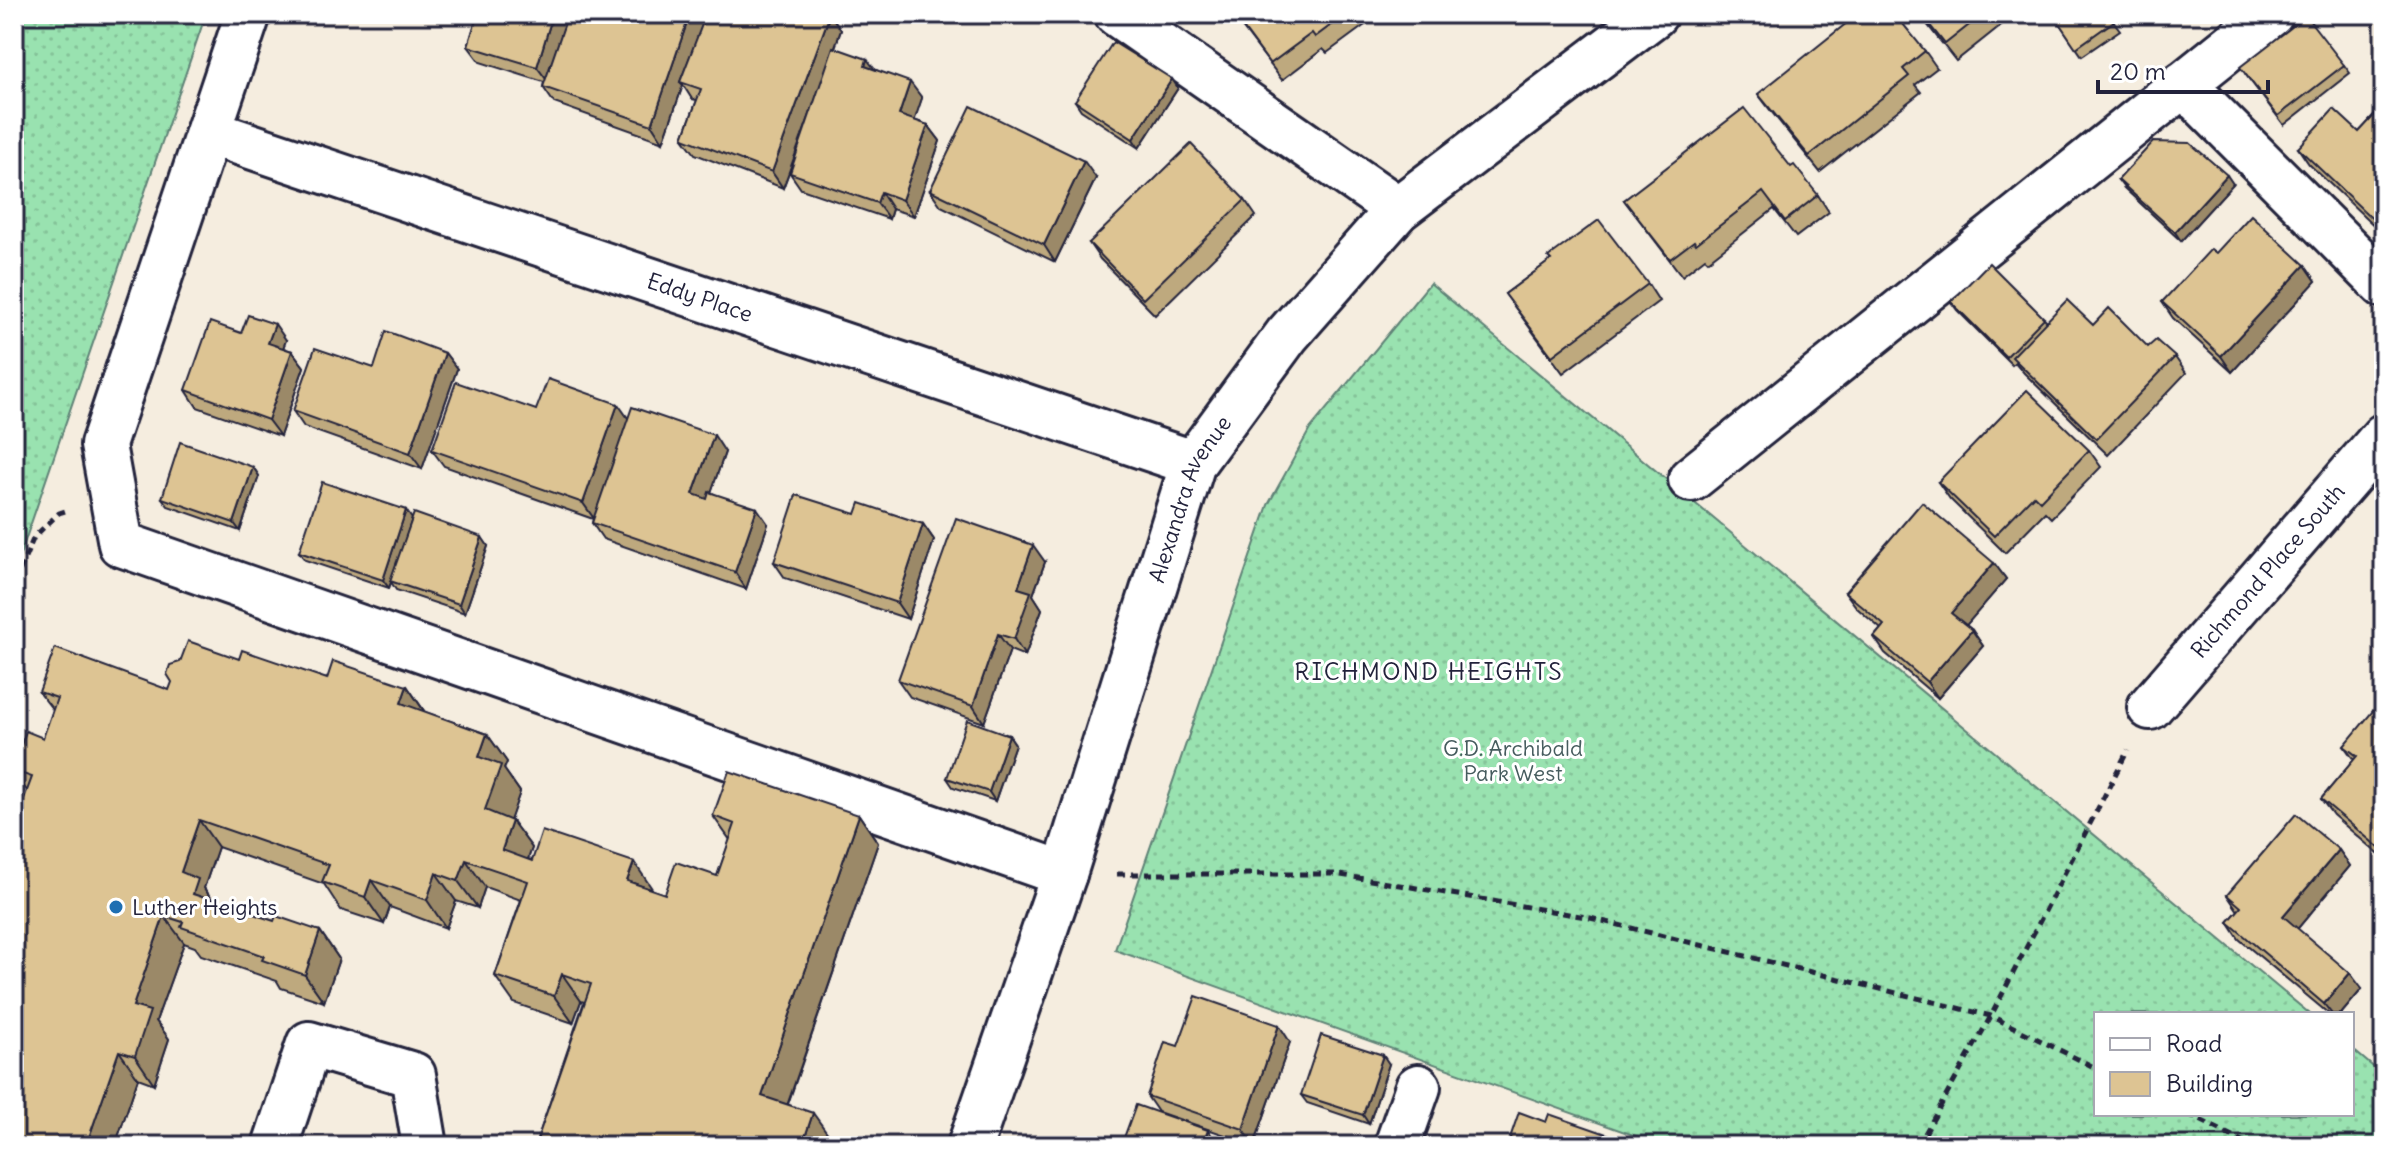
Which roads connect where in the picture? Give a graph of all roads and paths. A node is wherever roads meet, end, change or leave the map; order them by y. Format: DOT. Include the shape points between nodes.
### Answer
graph roads {
  1 [pos="248,14"];
  2 [pos="1117,14"];
  3 [pos="1655,14"];
  4 [pos="2271,14"];
  5 [pos="2183,84"];
  6 [pos="209,132"];
  7 [pos="1398,209"];
  8 [pos="2384,285"];
  9 [pos="2384,436"];
  10 [pos="1193,463"];
  11 [pos="1691,479"];
  12 [pos="113,498"];
  13 [pos="14,584"];
  14 [pos="2150,707"];
  15 [pos="1064,874"];
  16 [pos="1127,874"];
  17 [pos="1991,1016"];
  18 [pos="2094,1067"];
  19 [pos="1418,1087"];
  20 [pos="2192,1116"];
  21 [pos="275,1146"];
  22 [pos="425,1146"];
  23 [pos="970,1146"];
  24 [pos="1397,1146"];
  25 [pos="1918,1146"];
  26 [pos="2252,1146"];
  1 -- 6 [label="street"];
  2 -- 7 [label="street"];
  3 -- 7 [label="street, Alexandra Avenue"];
  4 -- 5 [label="street"];
  5 -- 8 [label="street"];
  5 -- 11 [label="street"];
  6 -- 10 [label="street, Eddy Place"];
  6 -- 12 [label="street" via="103,445"];
  7 -- 10 [label="street, Alexandra Avenue" via="1287,335"];
  9 -- 14 [label="street, Richmond Place South"];
  10 -- 15 [label="street, Alexandra Avenue"];
  12 -- 13 [label="path" via="59,513 34,537"];
  12 -- 15 [label="street" via="121,544"];
  14 -- 17 [label="path"];
  15 -- 23 [label="street, Alexandra Avenue"];
  16 -- 17 [label="path" via="1335,874 1586,917"];
  17 -- 18 [label="path"];
  17 -- 25 [label="path"];
  19 -- 24 [label="street"];
  20 -- 26 [label="path"];
  21 -- 22 [label="street" via="309,1044 413,1075"];
}
